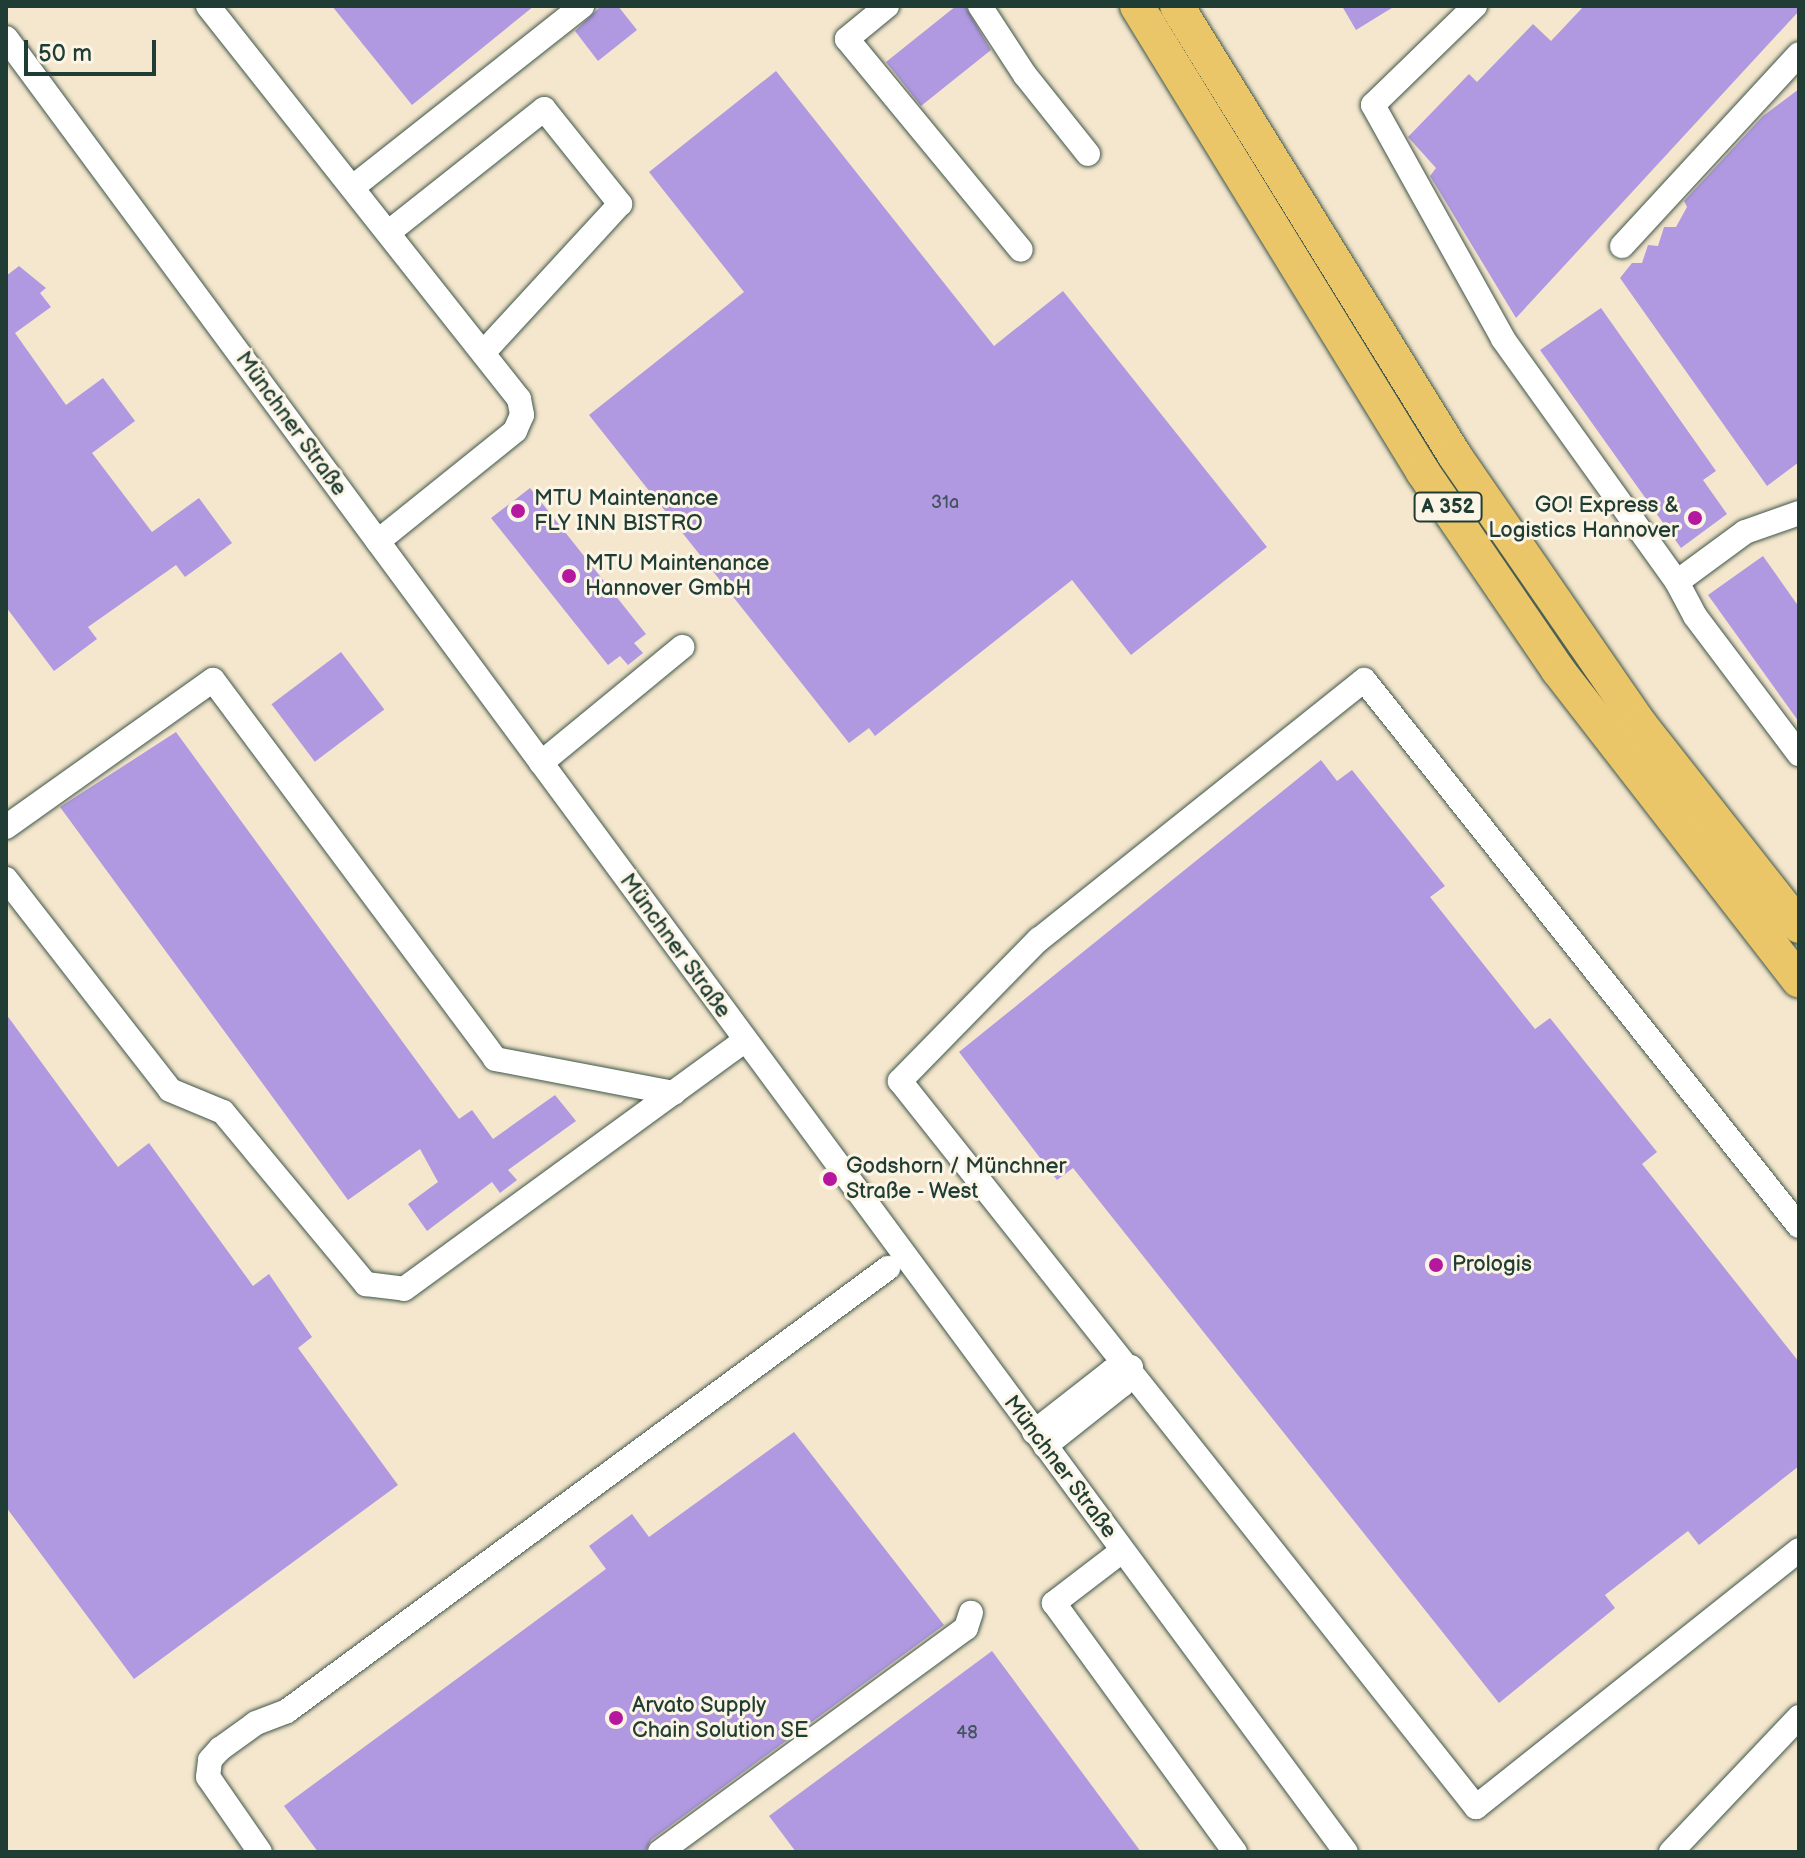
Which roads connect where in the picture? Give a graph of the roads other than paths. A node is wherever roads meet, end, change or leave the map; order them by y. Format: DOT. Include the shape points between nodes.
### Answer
graph roads {
  1 [pos="208,6"];
  2 [pos="582,6"];
  3 [pos="887,6"];
  4 [pos="980,6"];
  5 [pos="1137,6"];
  6 [pos="1177,6"];
  7 [pos="1475,6"];
  8 [pos="6,38"];
  9 [pos="1799,54"];
  10 [pos="1088,154"];
  11 [pos="353,187"];
  12 [pos="389,232"];
  13 [pos="1622,246"];
  14 [pos="1021,250"];
  15 [pos="484,352"];
  16 [pos="1799,513"];
  17 [pos="378,541"];
  18 [pos="1677,582"];
  19 [pos="682,647"];
  20 [pos="1799,754"];
  21 [pos="541,763"];
  22 [pos="6,827"];
  23 [pos="6,879"];
  24 [pos="1799,926"];
  25 [pos="1799,981"];
  26 [pos="745,1040"];
  27 [pos="674,1093"];
  28 [pos="1799,1226"];
  29 [pos="888,1268"];
  30 [pos="1131,1367"];
  31 [pos="1039,1439"];
  32 [pos="1799,1550"];
  33 [pos="1122,1551"];
  34 [pos="971,1613"];
  35 [pos="1799,1717"];
  36 [pos="260,1852"];
  37 [pos="660,1852"];
  38 [pos="1235,1852"];
  39 [pos="1346,1852"];
  40 [pos="1671,1852"];
  1 -- 11 [label="street"];
  2 -- 11 [label="street"];
  3 -- 14 [label="street" via="847,39"];
  4 -- 10 [label="street" via="1025,75"];
  5 -- 25 [label="highway, A 352" via="1432,484 1558,670"];
  6 -- 24 [label="highway, A 352" via="1455,456 1640,724"];
  7 -- 18 [label="street" via="1373,105 1503,339"];
  8 -- 17 [label="street, Münchner Straße"];
  9 -- 13 [label="street"];
  11 -- 12 [label="street"];
  12 -- 15 [label="street"];
  12 -- 15 [label="street" via="544,109 620,204"];
  15 -- 17 [label="street" via="519,399 522,415 515,431"];
  16 -- 18 [label="street" via="1745,532"];
  17 -- 21 [label="street, Münchner Straße"];
  18 -- 20 [label="street" via="1695,616"];
  19 -- 21 [label="street"];
  21 -- 26 [label="street, Münchner Straße"];
  22 -- 27 [label="street" via="213,680 495,1059"];
  23 -- 27 [label="street" via="170,1090 223,1112 366,1284 404,1289"];
  26 -- 27 [label="street"];
  26 -- 31 [label="street, Münchner Straße"];
  28 -- 30 [label="street" via="1364,680 1039,939 900,1081"];
  29 -- 36 [label="street" via="287,1711 256,1723 220,1749 210,1760 208,1777"];
  30 -- 31 [label="street" via="1122,1385"];
  30 -- 32 [label="street" via="1476,1807"];
  31 -- 33 [label="street, Münchner Straße"];
  33 -- 38 [label="street" via="1054,1603"];
  33 -- 39 [label="street, Münchner Straße"];
  34 -- 37 [label="street" via="966,1628"];
  35 -- 40 [label="street"];
}
